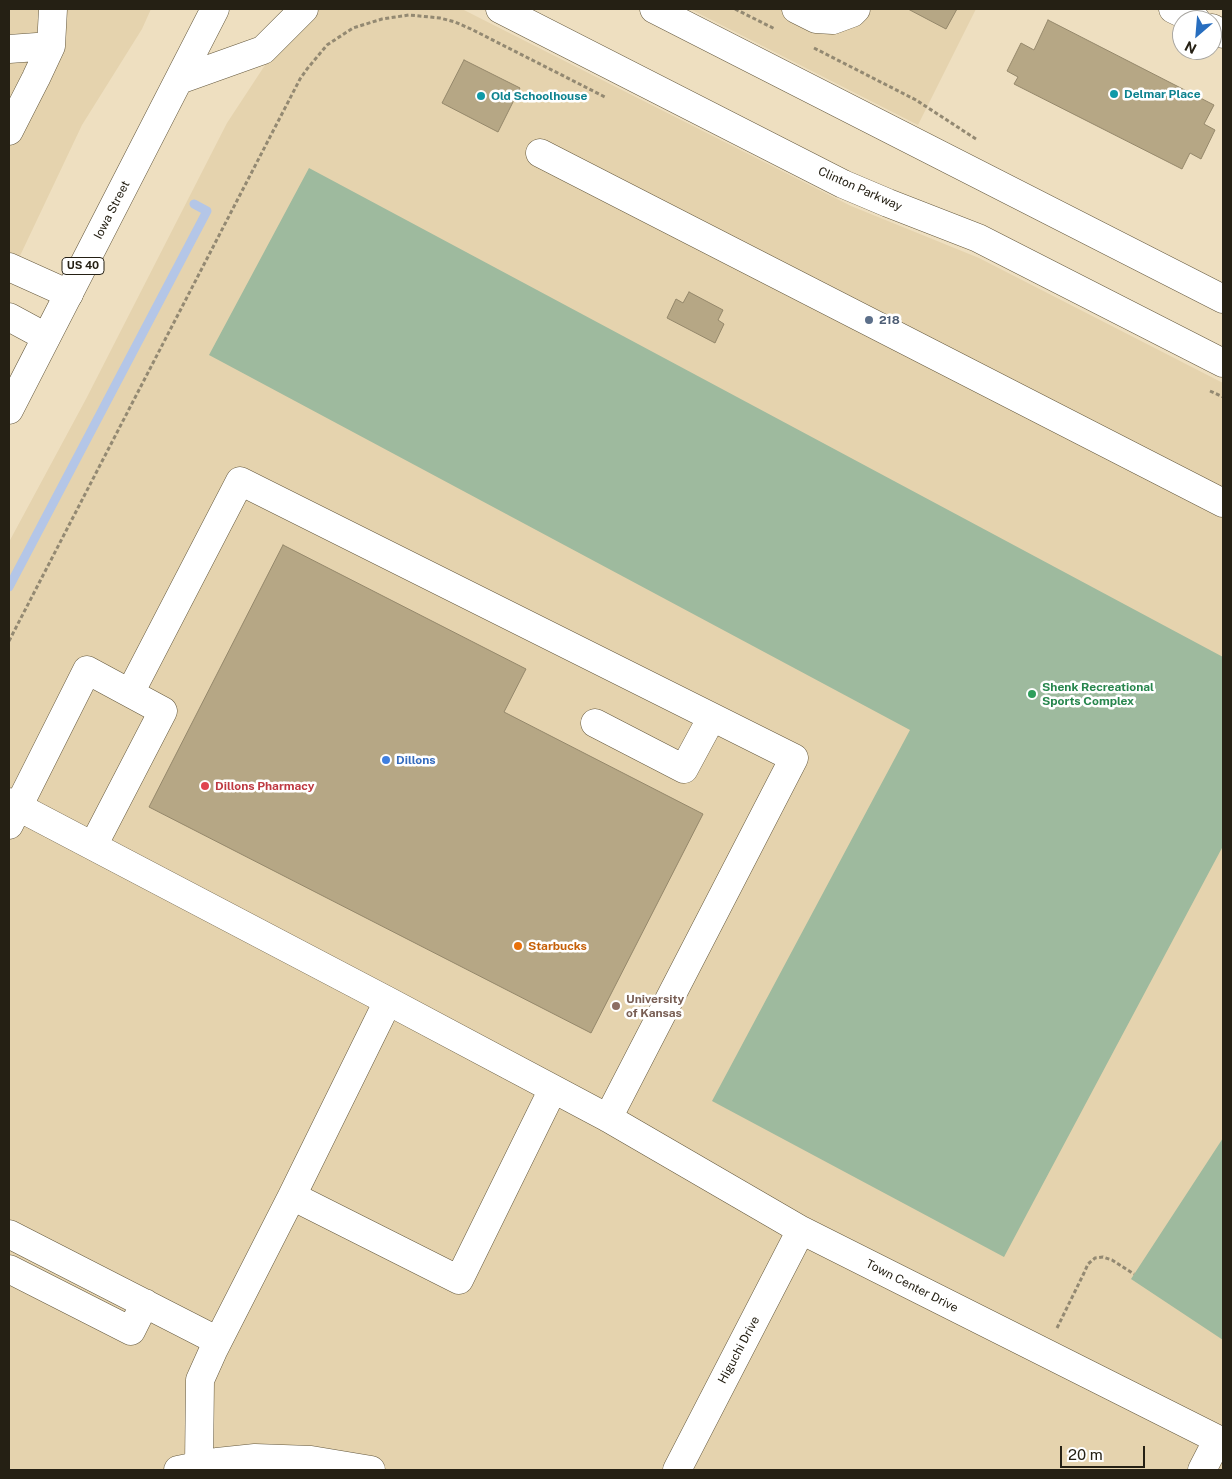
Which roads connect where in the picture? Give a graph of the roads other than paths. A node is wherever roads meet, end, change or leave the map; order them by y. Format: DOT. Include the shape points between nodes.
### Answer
graph roads {
  1 [pos="53,9"];
  2 [pos="215,9"];
  3 [pos="304,9"];
  4 [pos="500,9"];
  5 [pos="654,9"];
  6 [pos="796,9"];
  7 [pos="856,9"];
  8 [pos="51,46"];
  9 [pos="9,49"];
  10 [pos="179,80"];
  11 [pos="9,131"];
  12 [pos="540,153"];
  13 [pos="9,267"];
  14 [pos="69,294"];
  15 [pos="1223,299"];
  16 [pos="9,317"];
  17 [pos="46,337"];
  18 [pos="1223,363"];
  19 [pos="9,410"];
  20 [pos="1223,503"];
  21 [pos="130,693"];
  22 [pos="712,717"];
  23 [pos="595,724"];
  24 [pos="12,811"];
  25 [pos="93,846"];
  26 [pos="388,1001"];
  27 [pos="553,1089"];
  28 [pos="608,1118"];
  29 [pos="292,1196"];
  30 [pos="801,1230"];
  31 [pos="9,1234"];
  32 [pos="9,1269"];
  33 [pos="145,1303"];
  34 [pos="218,1341"];
  35 [pos="1221,1440"];
  36 [pos="188,1468"];
  37 [pos="371,1470"];
  38 [pos="676,1470"];
  39 [pos="1202,1470"];
  1 -- 8 [label="main road"];
  2 -- 10 [label="main road, Iowa Street / US 40"];
  3 -- 10 [label="main road" via="263,50"];
  4 -- 18 [label="main road, Clinton Parkway" via="835,179 978,238"];
  5 -- 15 [label="main road"];
  6 -- 7 [label="main road" via="816,19 833,20"];
  8 -- 9 [label="main road"];
  8 -- 11 [label="main road"];
  10 -- 14 [label="main road, Iowa Street / US 40"];
  12 -- 20 [label="main road"];
  13 -- 14 [label="main road"];
  14 -- 17 [label="main road, Iowa Street / US 40"];
  16 -- 17 [label="main road"];
  17 -- 19 [label="main road, Iowa Street / US 40"];
  21 -- 22 [label="main road" via="240,481"];
  21 -- 24 [label="main road" via="87,670"];
  21 -- 25 [label="main road" via="163,712"];
  22 -- 23 [label="main road" via="684,769"];
  22 -- 28 [label="main road" via="794,758"];
  24 -- 25 [label="main road, Town Center Drive"];
  25 -- 26 [label="main road, Town Center Drive"];
  26 -- 27 [label="main road, Town Center Drive"];
  26 -- 29 [label="main road"];
  27 -- 28 [label="main road, Town Center Drive"];
  27 -- 29 [label="main road" via="459,1280"];
  28 -- 30 [label="main road, Town Center Drive"];
  29 -- 34 [label="main road"];
  30 -- 35 [label="main road, Town Center Drive"];
  30 -- 38 [label="main road, Higuchi Drive"];
  31 -- 33 [label="main road"];
  32 -- 33 [label="main road" via="131,1331"];
  33 -- 34 [label="main road"];
  34 -- 36 [label="main road" via="200,1380"];
  35 -- 39 [label="main road"];
  36 -- 37 [label="main road" via="255,1458 311,1460"];
}
